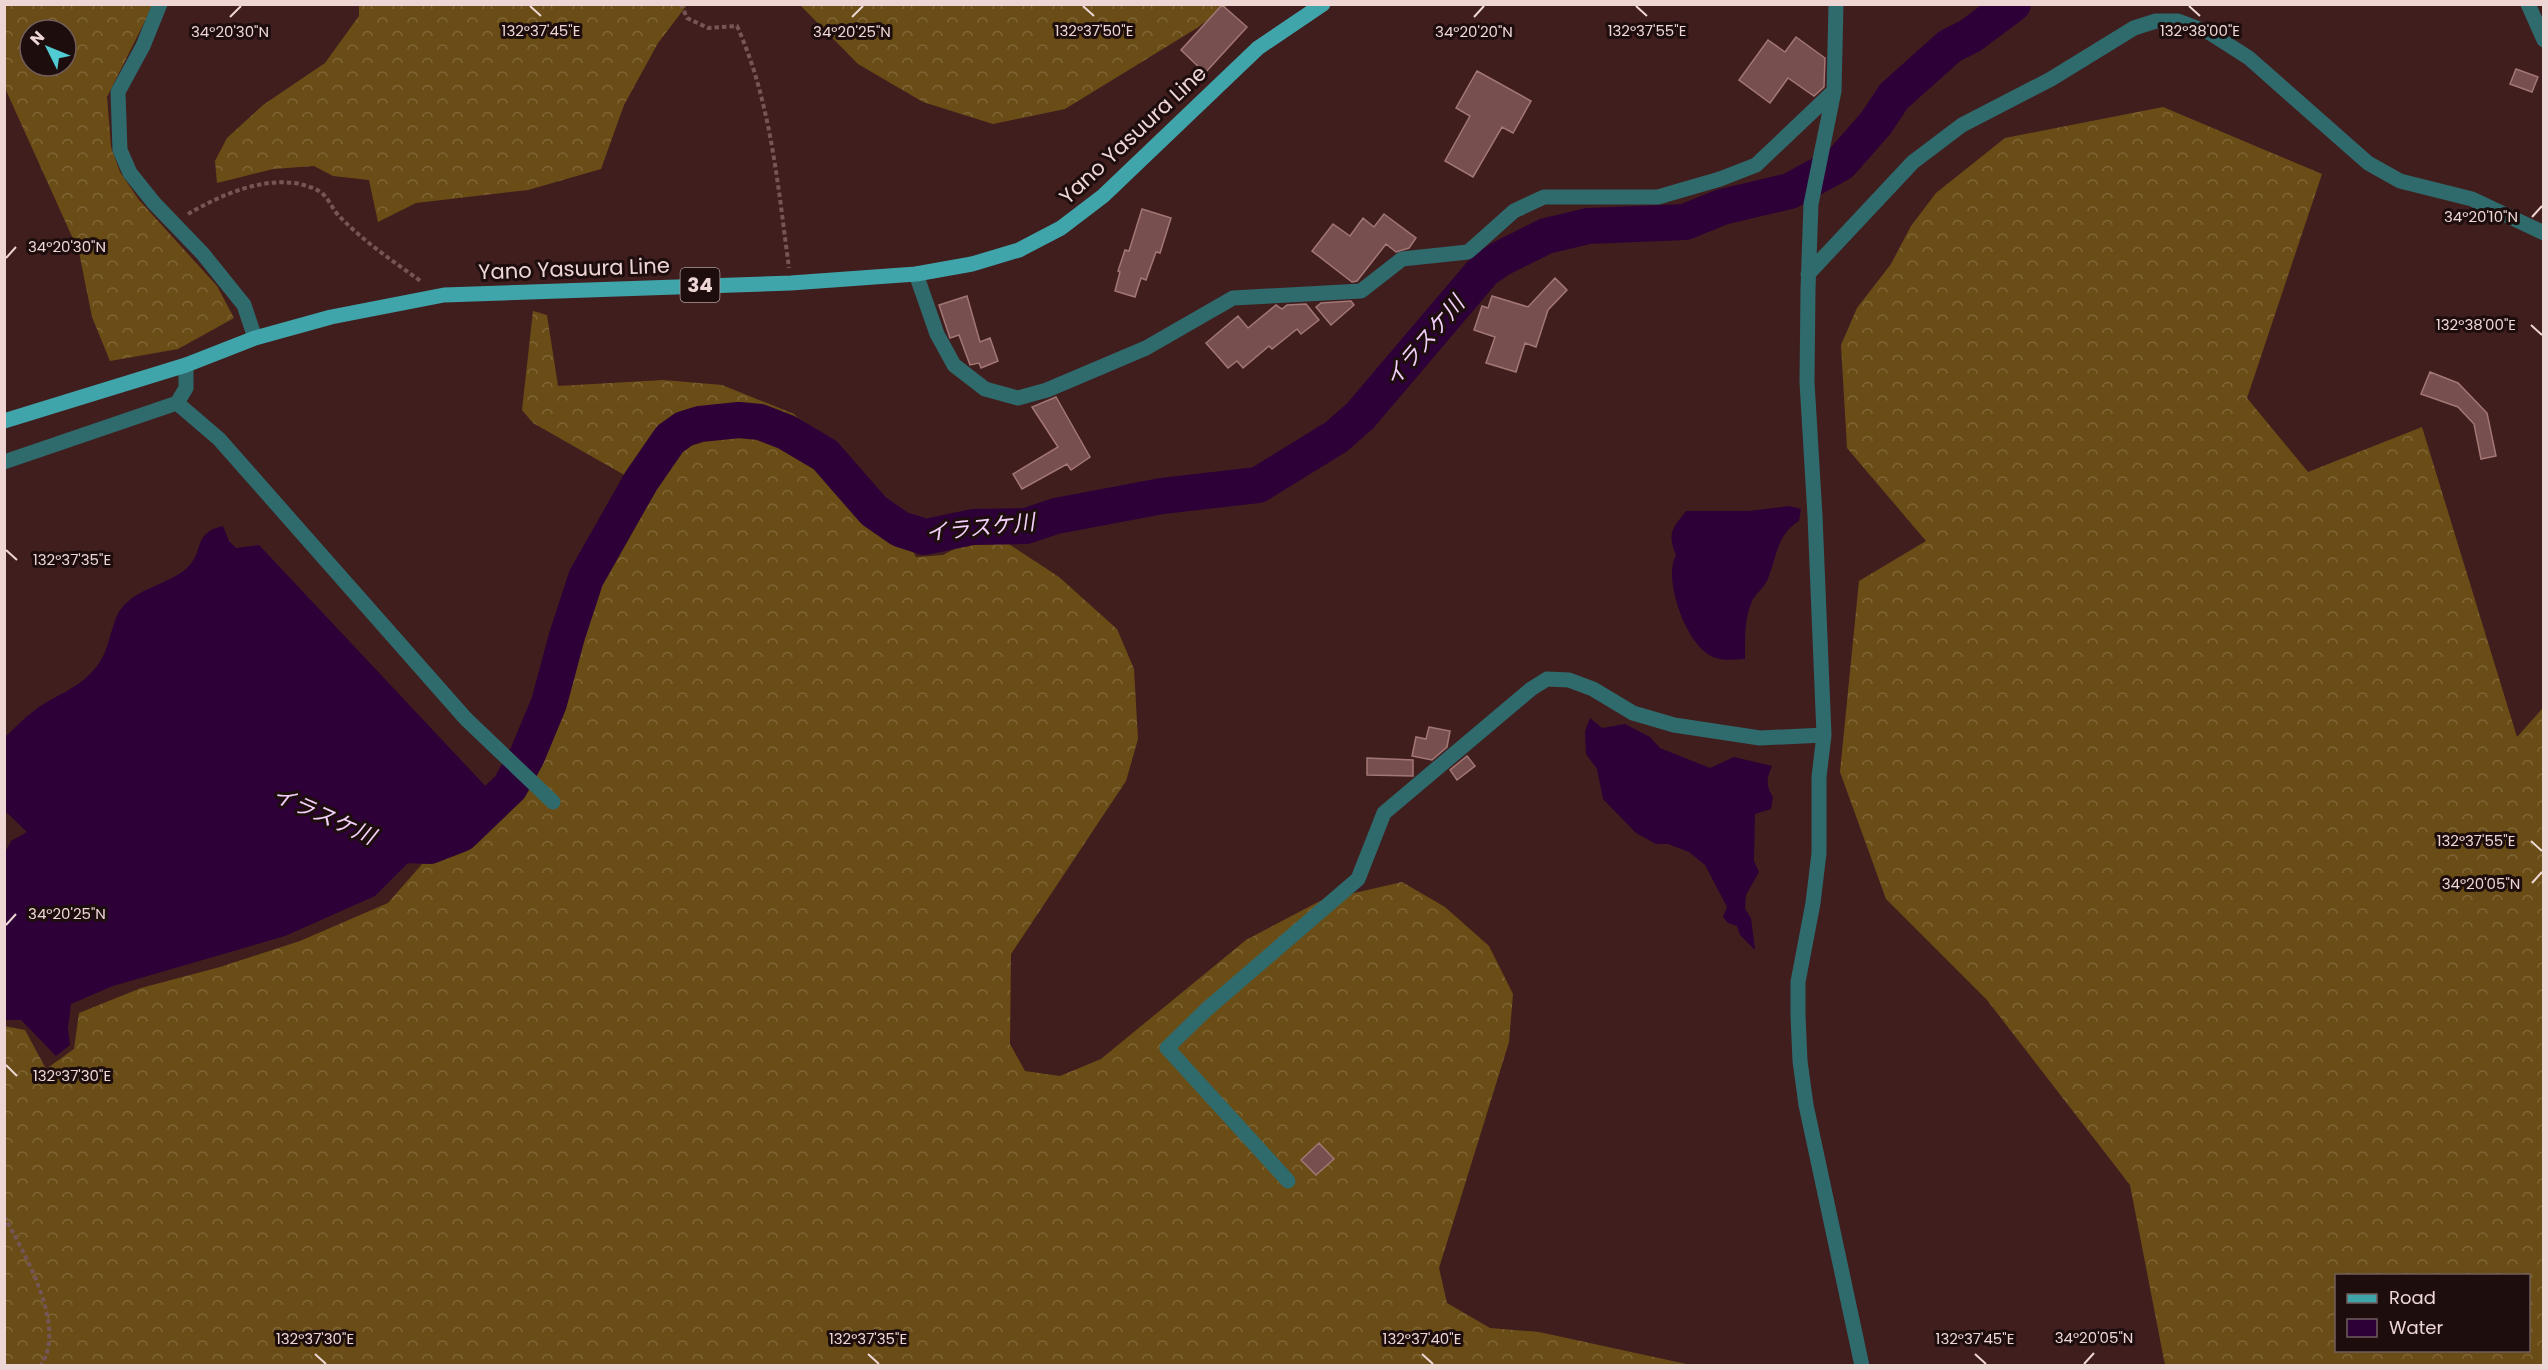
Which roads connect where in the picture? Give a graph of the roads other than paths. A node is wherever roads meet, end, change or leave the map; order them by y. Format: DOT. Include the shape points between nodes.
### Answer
graph roads {
  1 [pos="160,4"];
  2 [pos="1323,4"];
  3 [pos="1836,4"];
  4 [pos="2528,4"];
  5 [pos="2544,40"];
  6 [pos="1834,91"];
  7 [pos="2542,228"];
  8 [pos="916,274"];
  9 [pos="1808,274"];
  10 [pos="255,338"];
  11 [pos="186,364"];
  12 [pos="177,403"];
  13 [pos="4,421"];
  14 [pos="4,462"];
  15 [pos="1824,735"];
  16 [pos="552,802"];
  17 [pos="1288,1181"];
  18 [pos="1862,1365"];
  1 -- 10 [label="street" via="118,92 120,150 130,173 244,305"];
  2 -- 8 [label="main road, Yano Yasuura Line / 34" via="1258,48 1103,196 1061,228 1019,250"];
  3 -- 6 [label="street"];
  4 -- 5 [label="street"];
  6 -- 8 [label="street" via="1756,165 1720,179 1658,197 1544,197 1514,212 1468,252 1401,259 1361,291 1233,298 1146,348 1047,390 1018,398 985,389 954,365 937,334"];
  6 -- 9 [label="street" via="1811,204"];
  7 -- 9 [label="street" via="2472,199 2400,181 2368,163 2249,58 2210,33 2178,21 2156,21 2134,28 2051,79 1962,125 1912,162"];
  8 -- 10 [label="main road, Yano Yasuura Line / 34" via="791,284 444,295 331,316"];
  9 -- 15 [label="street" via="1807,382"];
  10 -- 11 [label="main road, Yano Yasuura Line / 34"];
  11 -- 12 [label="street" via="186,388"];
  11 -- 13 [label="main road, Yano Yasuura Line / 34"];
  12 -- 14 [label="street"];
  12 -- 16 [label="street" via="219,439 466,718"];
  15 -- 17 [label="street" via="1760,738 1674,726 1634,713 1569,680 1547,679 1532,689 1384,813 1358,879 1167,1048"];
  15 -- 18 [label="street" via="1819,777 1819,853 1798,982 1800,1061"];
}
